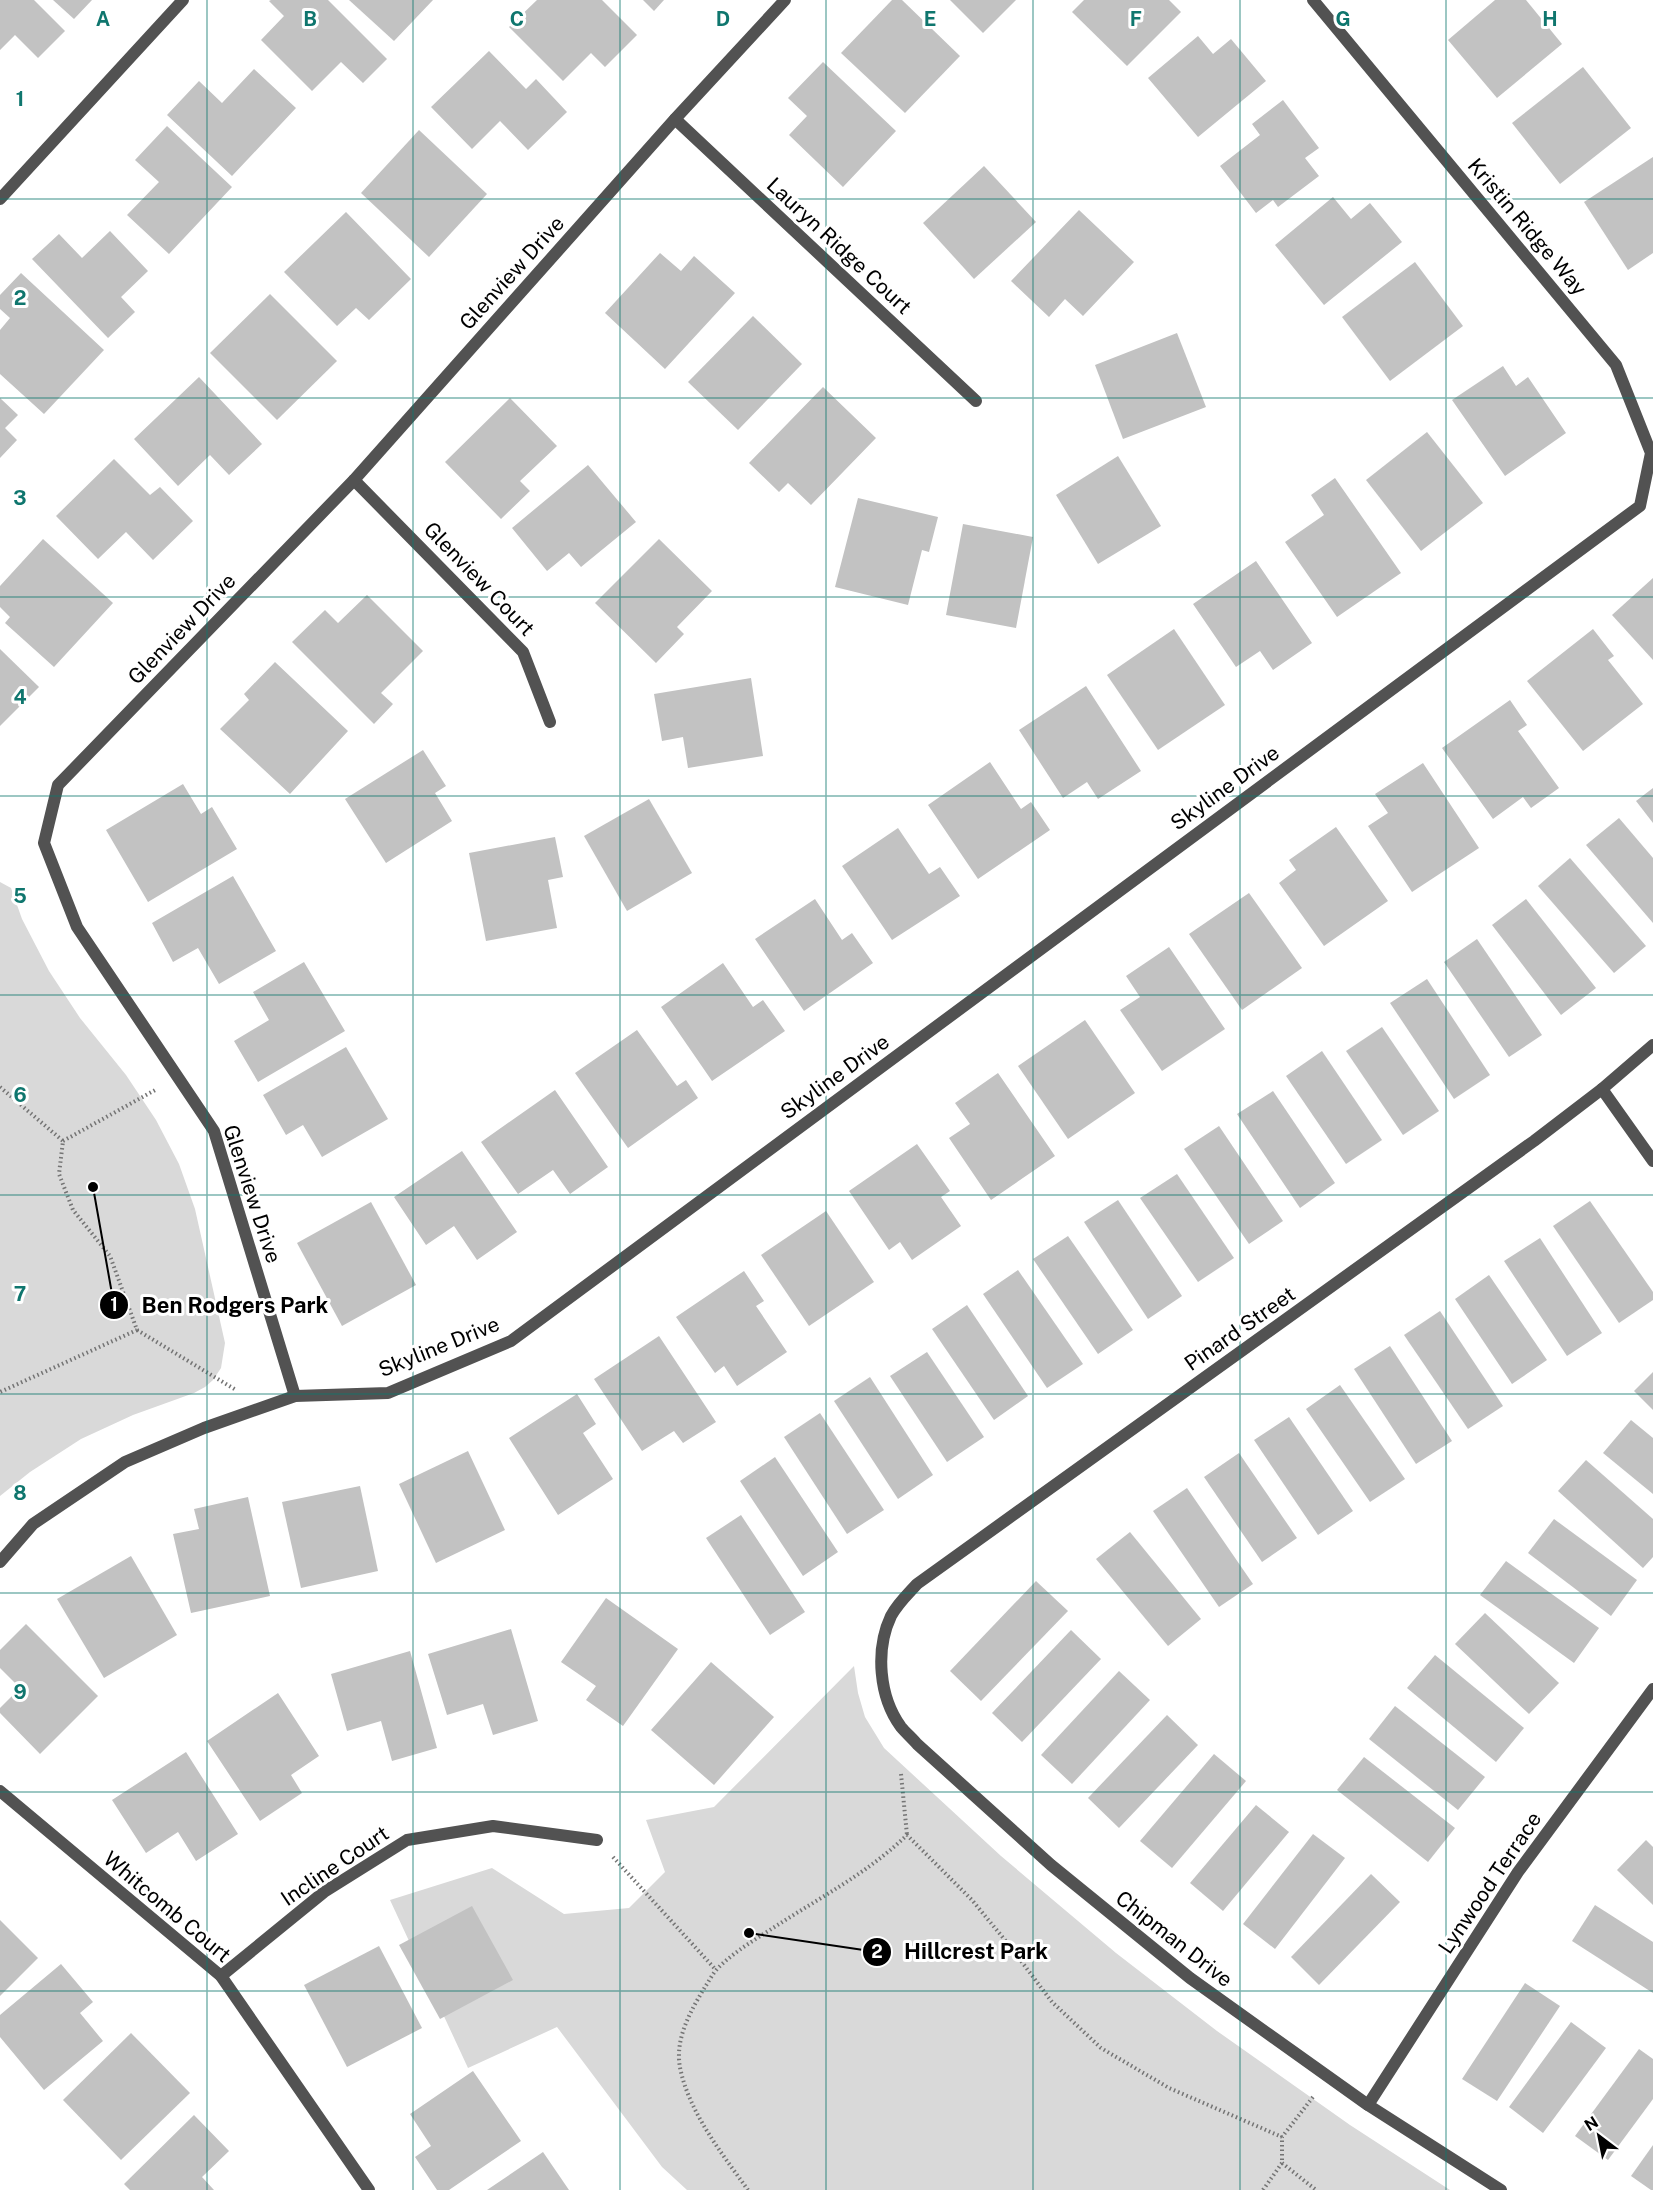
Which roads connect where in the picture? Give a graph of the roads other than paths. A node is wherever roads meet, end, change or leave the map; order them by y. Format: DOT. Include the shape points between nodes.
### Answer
graph roads {
  1 [pos="183,0"];
  2 [pos="785,0"];
  3 [pos="1312,0"];
  4 [pos="675,119"];
  5 [pos="0,199"];
  6 [pos="976,401"];
  7 [pos="354,480"];
  8 [pos="1640,506"];
  9 [pos="550,722"];
  10 [pos="1653,1045"];
  11 [pos="1602,1089"];
  12 [pos="1653,1161"];
  13 [pos="295,1396"];
  14 [pos="0,1562"];
  15 [pos="882,1664"];
  16 [pos="1653,1689"];
  17 [pos="0,1791"];
  18 [pos="597,1840"];
  19 [pos="221,1977"];
  20 [pos="1368,2105"];
  21 [pos="369,2190"];
  22 [pos="1501,2190"];
  1 -- 5 [label="street"];
  2 -- 4 [label="street, Glenview Drive"];
  3 -- 8 [label="street, Kristin Ridge Way" via="1616,365 1652,453"];
  4 -- 6 [label="street, Lauryn Ridge Court"];
  4 -- 7 [label="street, Glenview Drive"];
  7 -- 9 [label="street, Glenview Court" via="523,652"];
  7 -- 13 [label="street, Glenview Drive" via="58,785 44,843 77,927 214,1131"];
  8 -- 13 [label="street, Skyline Drive" via="511,1341 388,1393"];
  10 -- 11 [label="street, Pinard Street"];
  11 -- 12 [label="street"];
  11 -- 15 [label="street, Pinard Street" via="1534,1142 917,1584 891,1617 883,1641"];
  13 -- 14 [label="street, Skyline Drive" via="204,1428 125,1462 33,1524"];
  15 -- 20 [label="street, Chipman Drive" via="883,1689 891,1711 917,1744 1051,1865 1190,1978"];
  16 -- 20 [label="street, Lynwood Terrace" via="1518,1872"];
  17 -- 19 [label="street, Whitcomb Court"];
  18 -- 19 [label="street, Incline Court" via="493,1826 407,1840 324,1892"];
  19 -- 21 [label="street, Whitcomb Court"];
  20 -- 22 [label="street, Chipman Drive"];
}
